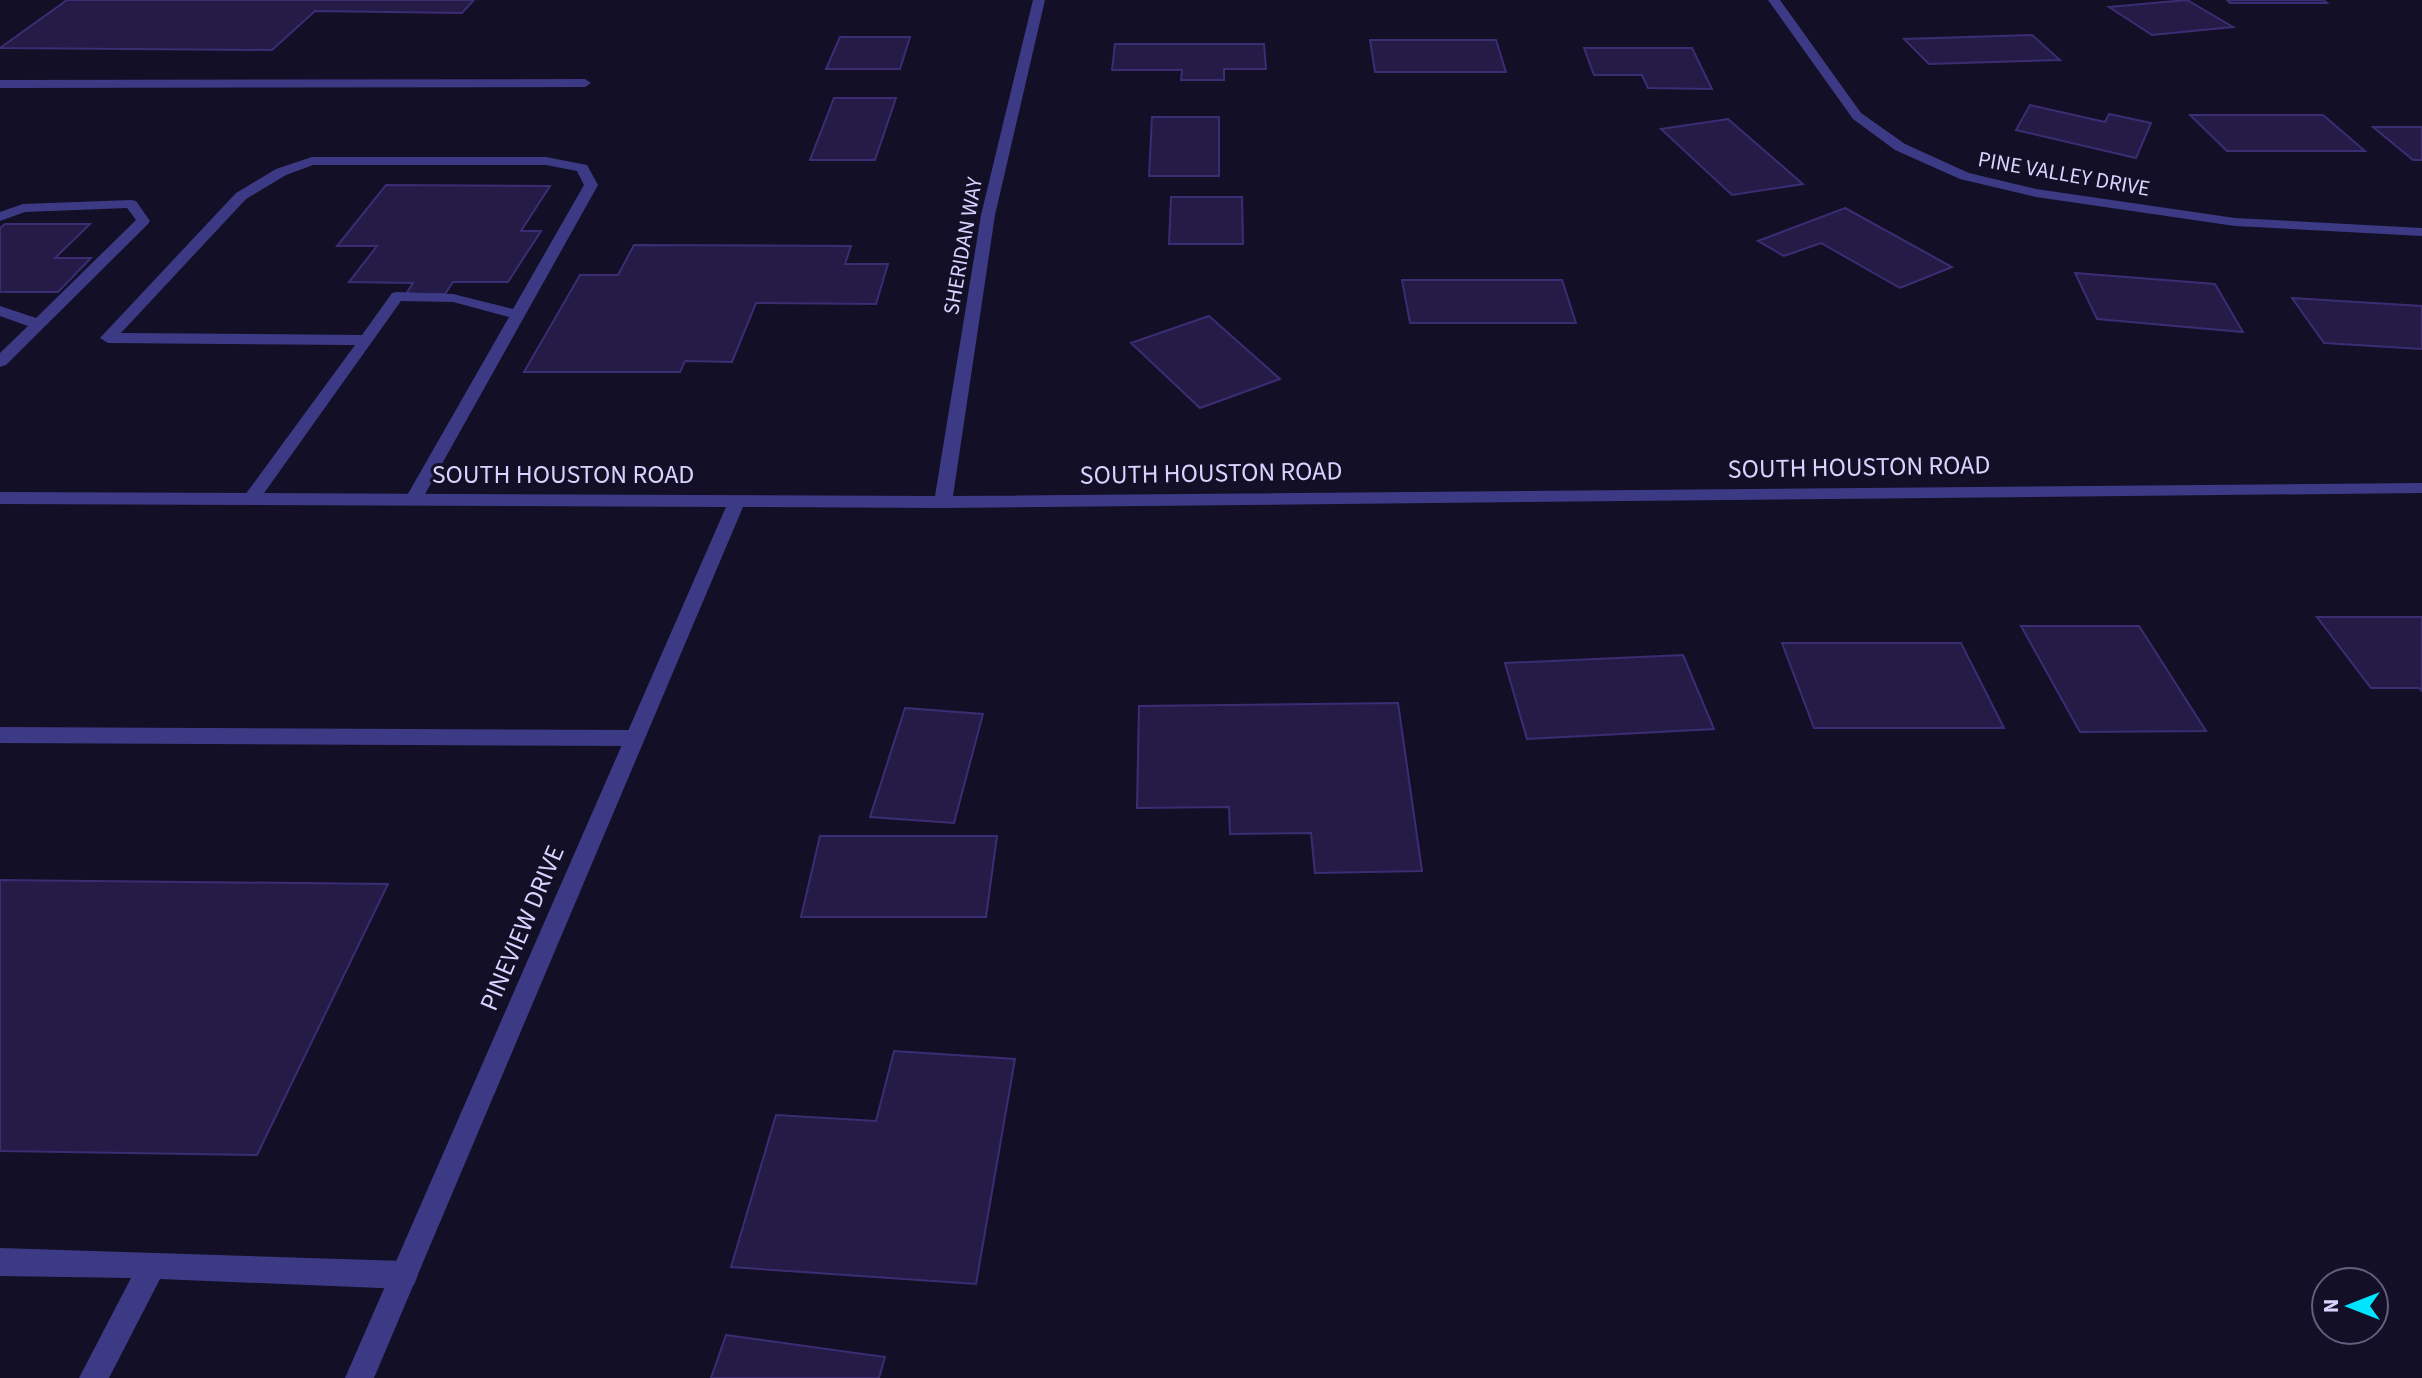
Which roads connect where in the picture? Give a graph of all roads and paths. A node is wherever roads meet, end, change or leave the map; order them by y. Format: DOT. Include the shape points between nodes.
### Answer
graph roads {
  1 [pos="1038,0"];
  2 [pos="1046,0"];
  3 [pos="1774,0"];
  4 [pos="585,83"];
  5 [pos="0,84"];
  6 [pos="0,217"];
  7 [pos="2422,232"];
  8 [pos="0,311"];
  9 [pos="518,315"];
  10 [pos="38,324"];
  11 [pos="366,340"];
  12 [pos="0,362"];
  13 [pos="2422,488"];
  14 [pos="0,498"];
  15 [pos="251,499"];
  16 [pos="414,499"];
  17 [pos="737,501"];
  18 [pos="943,502"];
  19 [pos="0,735"];
  20 [pos="634,738"];
  21 [pos="0,1262"];
  22 [pos="153,1265"];
  23 [pos="404,1275"];
  24 [pos="93,1378"];
  25 [pos="359,1378"];
  1 -- 2 [label="street, SHERIDAN WAY"];
  1 -- 18 [label="street, SHERIDAN WAY" via="988,215"];
  3 -- 7 [label="street, PINE VALLEY DRIVE" via="1857,116 1900,147 1965,176 2036,193 2235,222"];
  4 -- 5 [label="street"];
  6 -- 10 [label="street" via="23,208 131,204 143,221"];
  8 -- 10 [label="street"];
  9 -- 11 [label="street" via="453,298 397,296"];
  9 -- 11 [label="street" via="591,185 582,168 546,161 312,161 241,196 108,338"];
  9 -- 16 [label="street"];
  10 -- 12 [label="street"];
  11 -- 15 [label="street"];
  13 -- 18 [label="street, SOUTH HOUSTON ROAD"];
  14 -- 15 [label="street, SOUTH HOUSTON ROAD"];
  15 -- 16 [label="street, SOUTH HOUSTON ROAD"];
  16 -- 17 [label="street, SOUTH HOUSTON ROAD"];
  17 -- 18 [label="street, SOUTH HOUSTON ROAD"];
  17 -- 20 [label="street, PINEVIEW DRIVE"];
  19 -- 20 [label="street"];
  20 -- 23 [label="street, PINEVIEW DRIVE"];
  21 -- 22 [label="street"];
  22 -- 23 [label="street"];
  22 -- 24 [label="street"];
  23 -- 25 [label="street, PINEVIEW DRIVE"];
}
